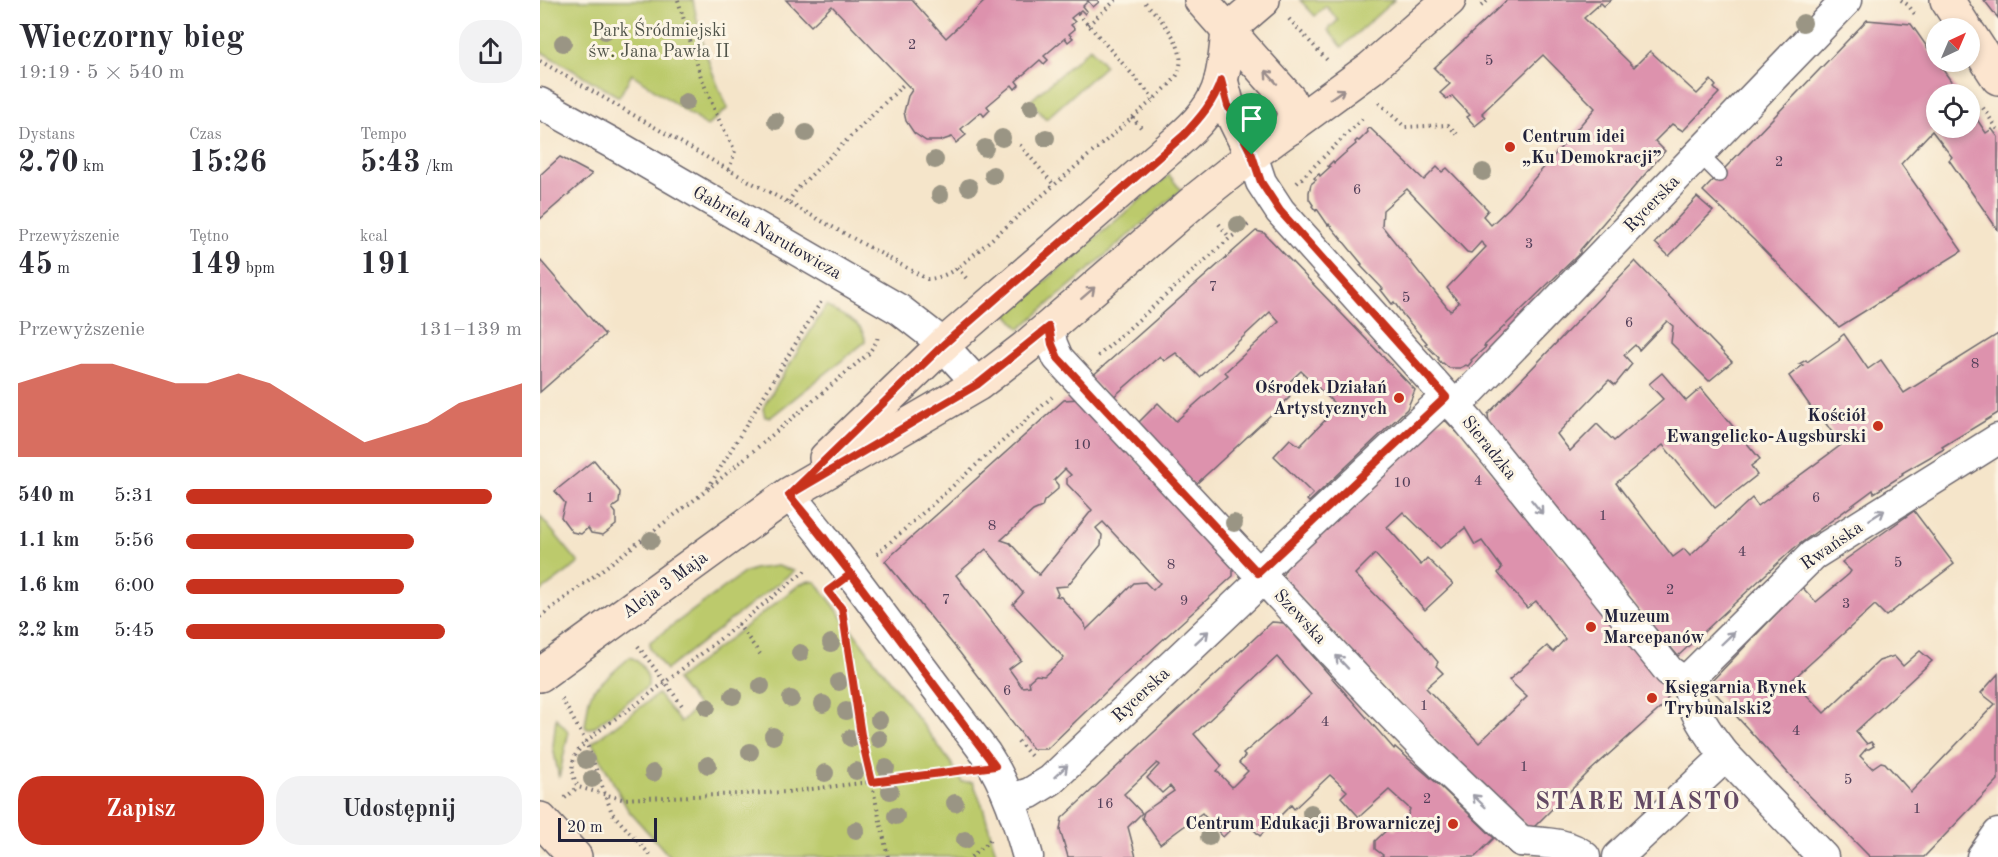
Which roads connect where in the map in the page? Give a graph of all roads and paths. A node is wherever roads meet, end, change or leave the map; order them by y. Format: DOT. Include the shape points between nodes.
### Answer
graph roads {
  1 [pos="678,0"];
  2 [pos="1116,0"];
  3 [pos="1143,0"];
  4 [pos="1201,0"];
  5 [pos="1449,0"];
  6 [pos="1848,0"];
  7 [pos="1947,0"];
  8 [pos="1275,9"];
  9 [pos="1078,13"];
  10 [pos="1959,18"];
  11 [pos="1088,25"];
  12 [pos="1228,30"];
  13 [pos="1980,50"];
  14 [pos="540,61"];
  15 [pos="1333,66"];
  16 [pos="1998,78"];
  17 [pos="1221,80"];
  18 [pos="905,83"];
  19 [pos="1154,99"];
  20 [pos="540,103"];
  21 [pos="1378,103"];
  22 [pos="1364,117"];
  23 [pos="1290,128"];
  24 [pos="1457,134"];
  25 [pos="1020,145"];
  26 [pos="1252,155"];
  27 [pos="729,170"];
  28 [pos="1054,185"];
  29 [pos="788,202"];
  30 [pos="1275,203"];
  31 [pos="1230,238"];
  32 [pos="824,297"];
  33 [pos="1049,327"];
  34 [pos="873,328"];
  35 [pos="943,345"];
  36 [pos="1075,376"];
  37 [pos="978,384"];
  38 [pos="1053,397"];
  39 [pos="1451,402"];
  40 [pos="1998,439"];
  41 [pos="706,491"];
  42 [pos="789,495"];
  43 [pos="805,571"];
  44 [pos="851,574"];
  45 [pos="1261,576"];
  46 [pos="842,609"];
  47 [pos="540,617"];
  48 [pos="738,624"];
  49 [pos="638,646"];
  50 [pos="760,654"];
  51 [pos="541,678"];
  52 [pos="1687,680"];
  53 [pos="665,682"];
  54 [pos="567,706"];
  55 [pos="684,708"];
  56 [pos="586,742"];
  57 [pos="1726,756"];
  58 [pos="995,766"];
  59 [pos="872,782"];
  60 [pos="606,796"];
  61 [pos="1011,799"];
  62 [pos="540,818"];
  63 [pos="1998,834"];
  64 [pos="1511,849"];
  65 [pos="574,857"];
  66 [pos="652,857"];
  67 [pos="888,857"];
  68 [pos="1028,857"];
  69 [pos="1585,857"];
  70 [pos="1618,857"];
  71 [pos="1822,857"];
  72 [pos="1982,857"];
  1 -- 27 [label="path" via="701,77 735,151"];
  2 -- 11 [label="path"];
  3 -- 19 [label="path" via="1168,28 1180,58 1177,75"];
  4 -- 12 [label="street"];
  23 -- 5 [label="street, one-way" via="1371,68"];
  6 -- 39 [label="street, Rycerska" via="1709,164"];
  7 -- 10 [label="street"];
  8 -- 12 [label="street"];
  8 -- 15 [label="path"];
  9 -- 11 [label="path"];
  11 -- 19 [label="path"];
  12 -- 17 [label="street"];
  23 -- 12 [label="street, one-way" via="1294,112 1290,99"];
  13 -- 16 [label="street"];
  14 -- 27 [label="path"];
  17 -- 26 [label="street" via="1228,106"];
  17 -- 35 [label="street" via="1208,108 1184,135"];
  18 -- 29 [label="path"];
  19 -- 28 [label="path"];
  20 -- 35 [label="street, Gabriela Narutowicza" via="900,309"];
  21 -- 24 [label="path" via="1405,127 1448,125"];
  22 -- 30 [label="path"];
  23 -- 26 [label="street"];
  25 -- 28 [label="path"];
  26 -- 30 [label="street, Sieradzka" via="1261,182"];
  33 -- 26 [label="street, one-way"];
  27 -- 29 [label="path"];
  28 -- 29 [label="path" via="957,268 947,275 927,279"];
  30 -- 39 [label="street, Sieradzka"];
  31 -- 36 [label="path"];
  32 -- 41 [label="path"];
  33 -- 36 [label="street, Szewska" via="1054,351"];
  33 -- 37 [label="street"];
  34 -- 41 [label="path" via="878,334 877,341 868,354"];
  35 -- 37 [label="street, Gabriela Narutowicza"];
  35 -- 42 [label="street"];
  36 -- 45 [label="street, Szewska"];
  37 -- 42 [label="street"];
  38 -- 44 [label="path"];
  39 -- 45 [label="street, Rycerska"];
  39 -- 52 [label="street, Sieradzka, one-way" via="1669,671"];
  52 -- 40 [label="street, Rwańska, one-way" via="1813,555"];
  41 -- 47 [label="path"];
  42 -- 44 [label="street"];
  42 -- 51 [label="street, Aleja 3 Maja"];
  43 -- 48 [label="path"];
  44 -- 58 [label="street"];
  61 -- 45 [label="street, Rycerska, one-way" via="1051,780"];
  64 -- 45 [label="street, Szewska, one-way" via="1429,753"];
  46 -- 59 [label="path"];
  48 -- 50 [label="path"];
  48 -- 53 [label="path"];
  49 -- 53 [label="path"];
  52 -- 57 [label="street" via="1694,709 1706,732"];
  53 -- 55 [label="path"];
  53 -- 56 [label="path"];
  54 -- 56 [label="path"];
  56 -- 60 [label="path"];
  56 -- 60 [label="path" via="575,755 573,776 578,787"];
  57 -- 70 [label="street"];
  57 -- 71 [label="street"];
  58 -- 59 [label="path"];
  58 -- 61 [label="street"];
  59 -- 60 [label="path" via="787,792 622,799"];
  59 -- 67 [label="path"];
  60 -- 66 [label="path" via="612,813"];
  61 -- 68 [label="street"];
  62 -- 65 [label="street"];
  63 -- 72 [label="street"];
  64 -- 69 [label="street" via="1558,845 1577,849"];
}
